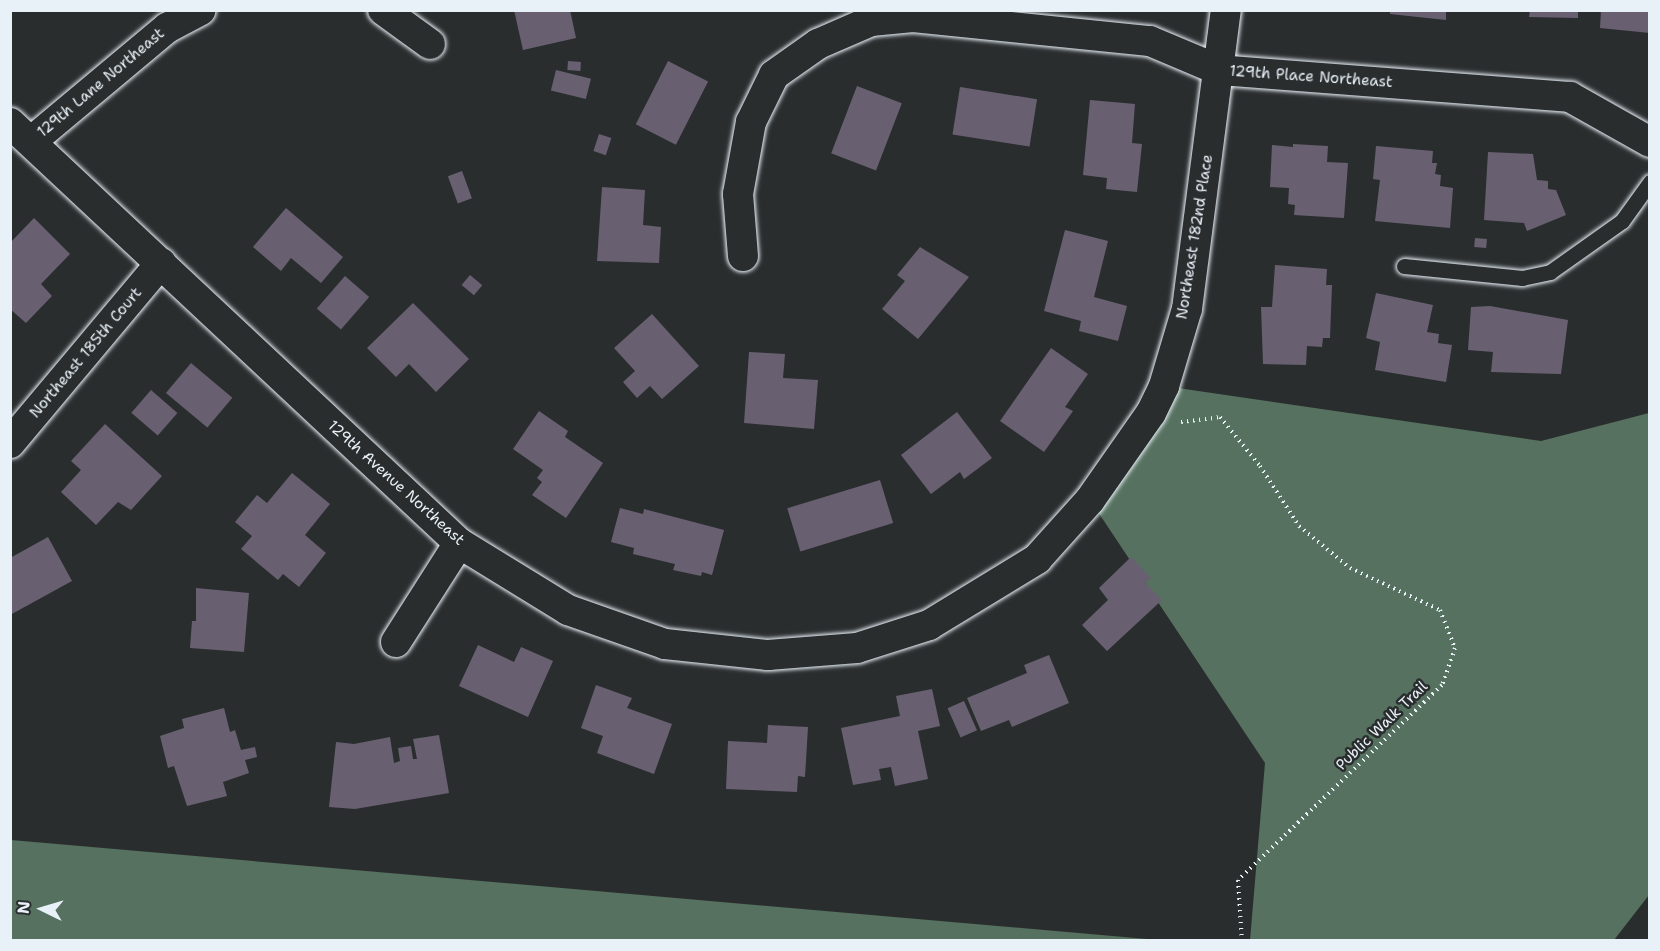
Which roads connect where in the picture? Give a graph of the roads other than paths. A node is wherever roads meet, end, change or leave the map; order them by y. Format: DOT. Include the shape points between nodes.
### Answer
graph roads {
  1 [pos="201,10"];
  2 [pos="383,10"];
  3 [pos="1226,10"];
  4 [pos="430,44"];
  5 [pos="1219,70"];
  6 [pos="22,132"];
  7 [pos="1650,142"];
  8 [pos="1650,182"];
  9 [pos="743,256"];
  10 [pos="161,264"];
  11 [pos="1404,266"];
  12 [pos="10,443"];
  13 [pos="1127,452"];
  14 [pos="459,543"];
  15 [pos="396,642"];
  1 -- 6 [label="street, 129th Lane Northeast" via="167,28"];
  2 -- 4 [label="street"];
  3 -- 5 [label="street, Northeast 182nd Place"];
  5 -- 7 [label="street, 129th Place Northeast" via="1570,97"];
  5 -- 9 [label="street, 129th Place Northeast" via="1150,41 913,17 871,21 818,44 774,75 751,122 738,194"];
  5 -- 13 [label="street, Northeast 182nd Place" via="1187,309 1164,386"];
  6 -- 10 [label="street, 129th Avenue Northeast"];
  8 -- 11 [label="lane" via="1622,221 1550,272 1522,279"];
  10 -- 12 [label="street, Northeast 185th Court"];
  10 -- 14 [label="street, 129th Avenue Northeast"];
  13 -- 14 [label="street, 129th Avenue Northeast" via="1037,559 929,625 857,648 768,656 665,644 568,610"];
  14 -- 15 [label="street"];
}
